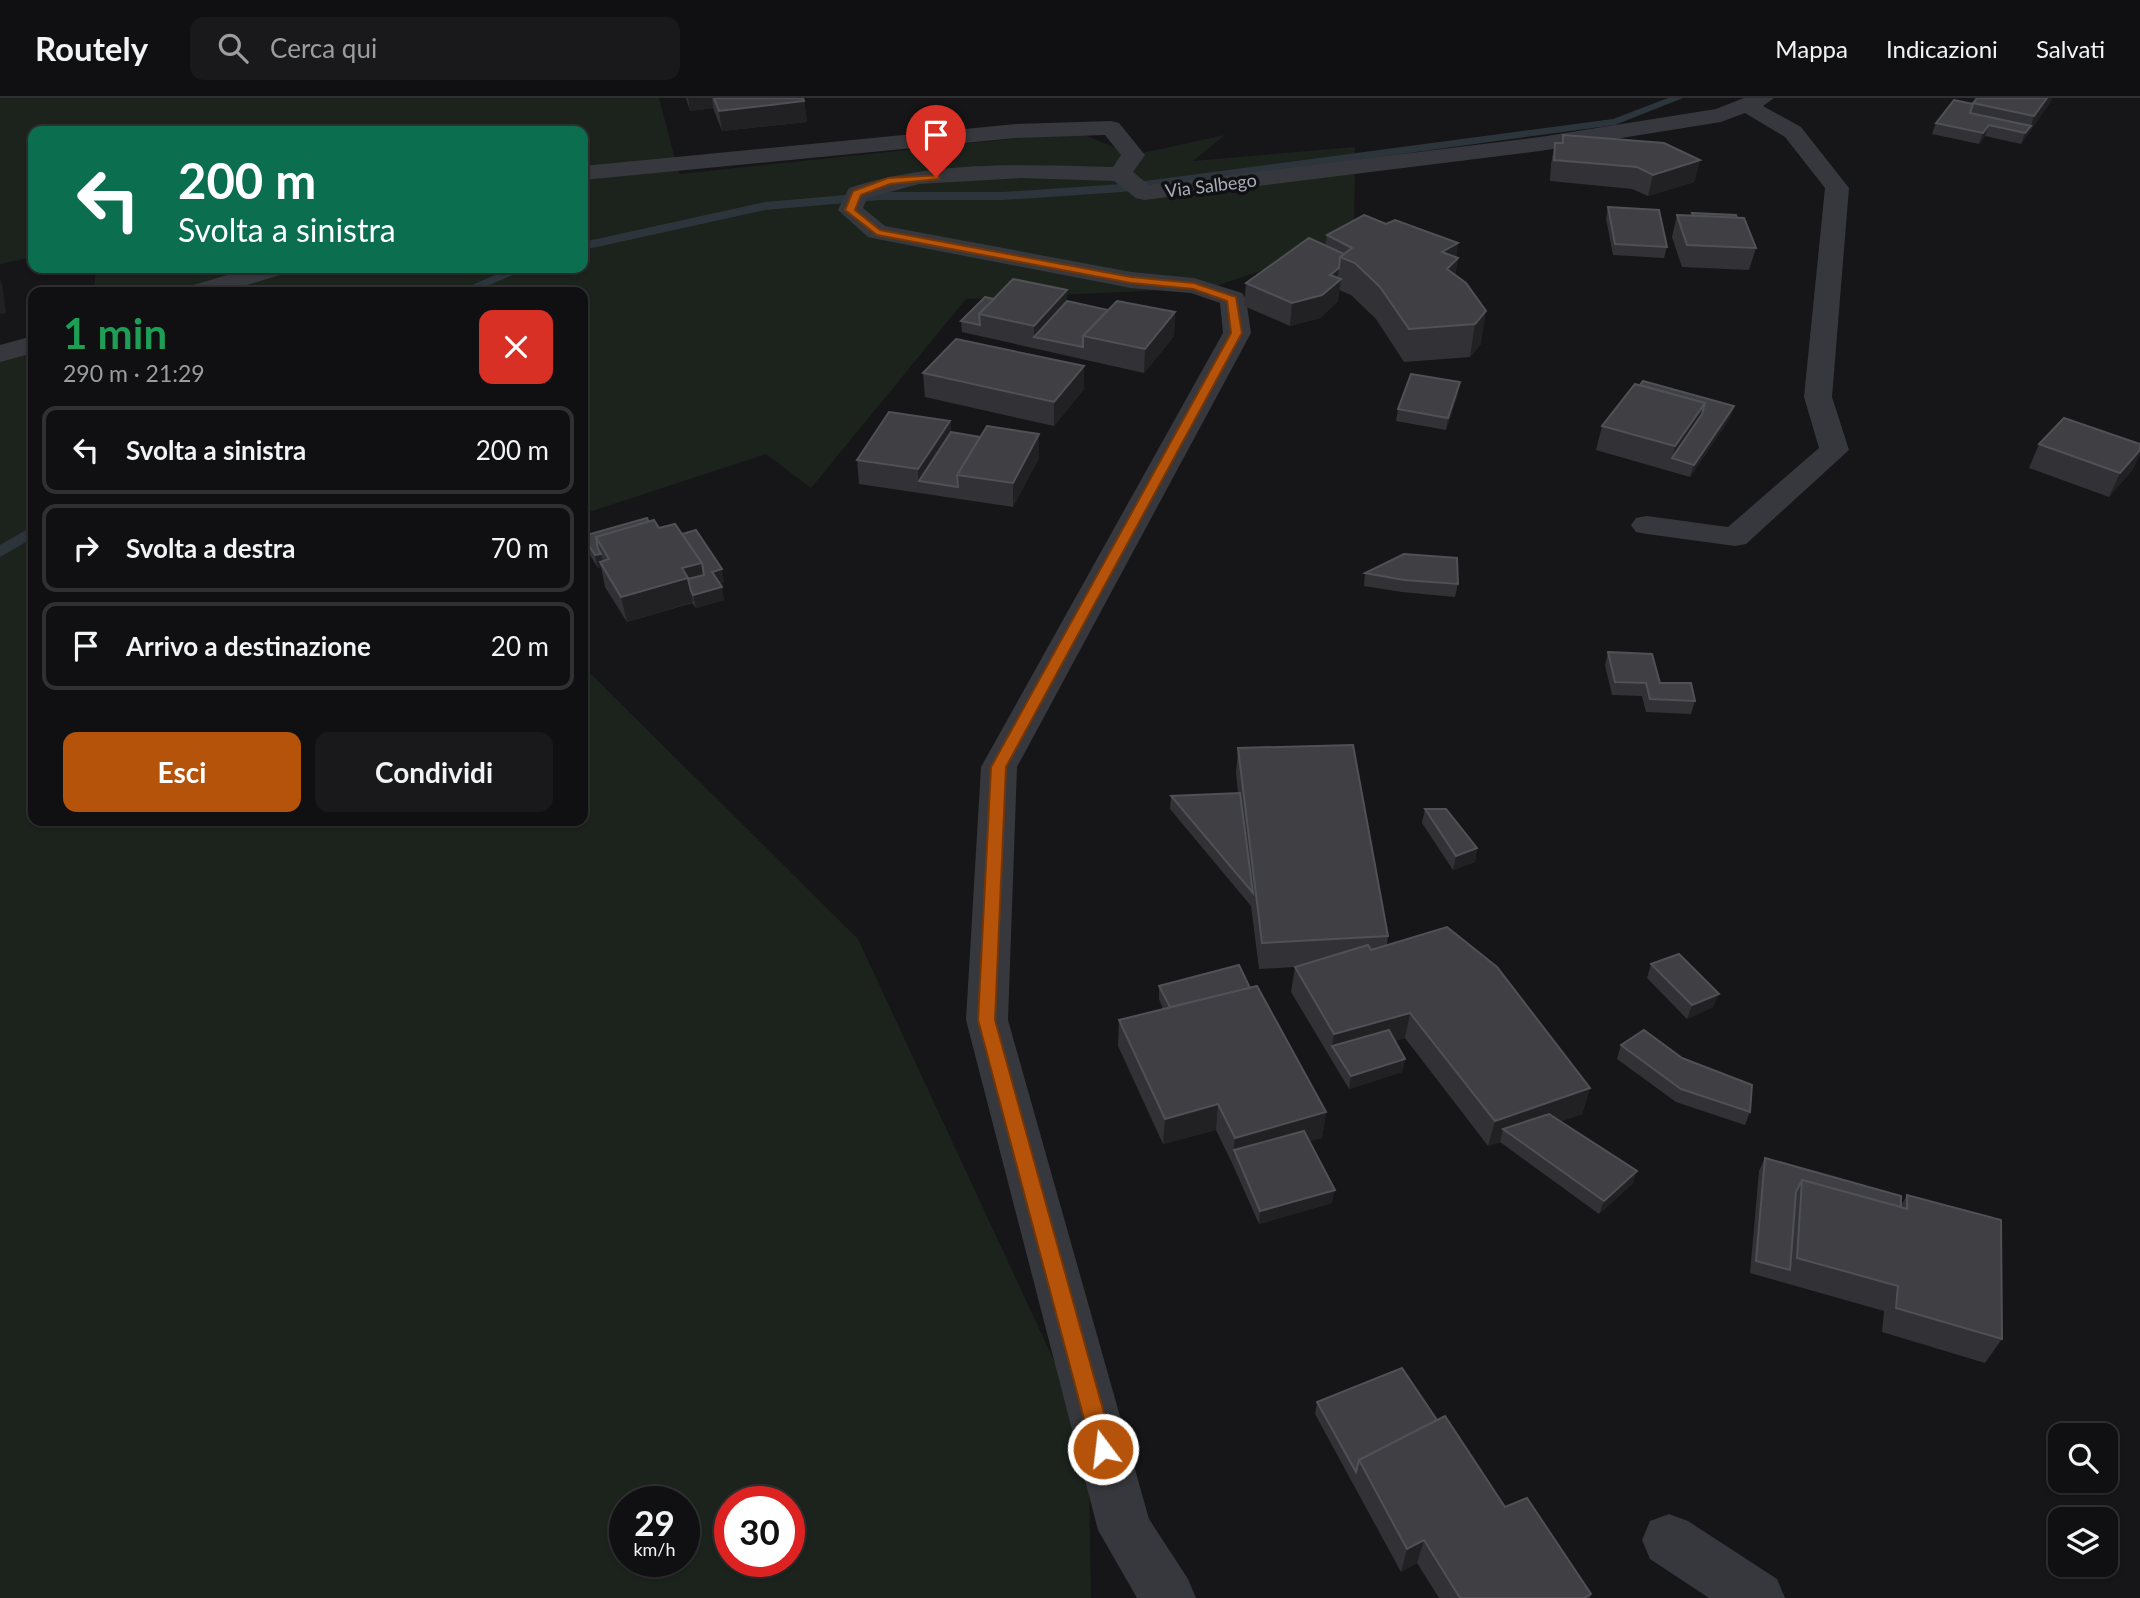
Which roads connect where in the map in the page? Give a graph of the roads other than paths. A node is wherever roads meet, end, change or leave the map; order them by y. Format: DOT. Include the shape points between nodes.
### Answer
graph roads {
  1 [pos="1755,102"];
  2 [pos="588,173"];
  3 [pos="1120,174"];
  4 [pos="262,273"];
  5 [pos="215,287"];
  6 [pos="28,346"];
  7 [pos="0,355"];
  8 [pos="1647,525"];
  9 [pos="1669,1540"];
  10 [pos="1168,1598"];
  11 [pos="1757,1598"];
  1 -- 3 [label="street, Via Salbego" via="1721,115 1540,144 1144,193"];
  1 -- 8 [label="street" via="1793,132 1838,188 1818,397 1834,450 1735,537"];
  2 -- 3 [label="street" via="1016,131 1111,128 1133,155"];
  3 -- 10 [label="street" via="984,173 888,181 853,202 877,232 1131,280 1194,286 1233,299 1237,333 999,767 987,1020 1125,1530"];
  4 -- 5 [label="street"];
  6 -- 7 [label="street"];
  9 -- 11 [label="street"];
}
